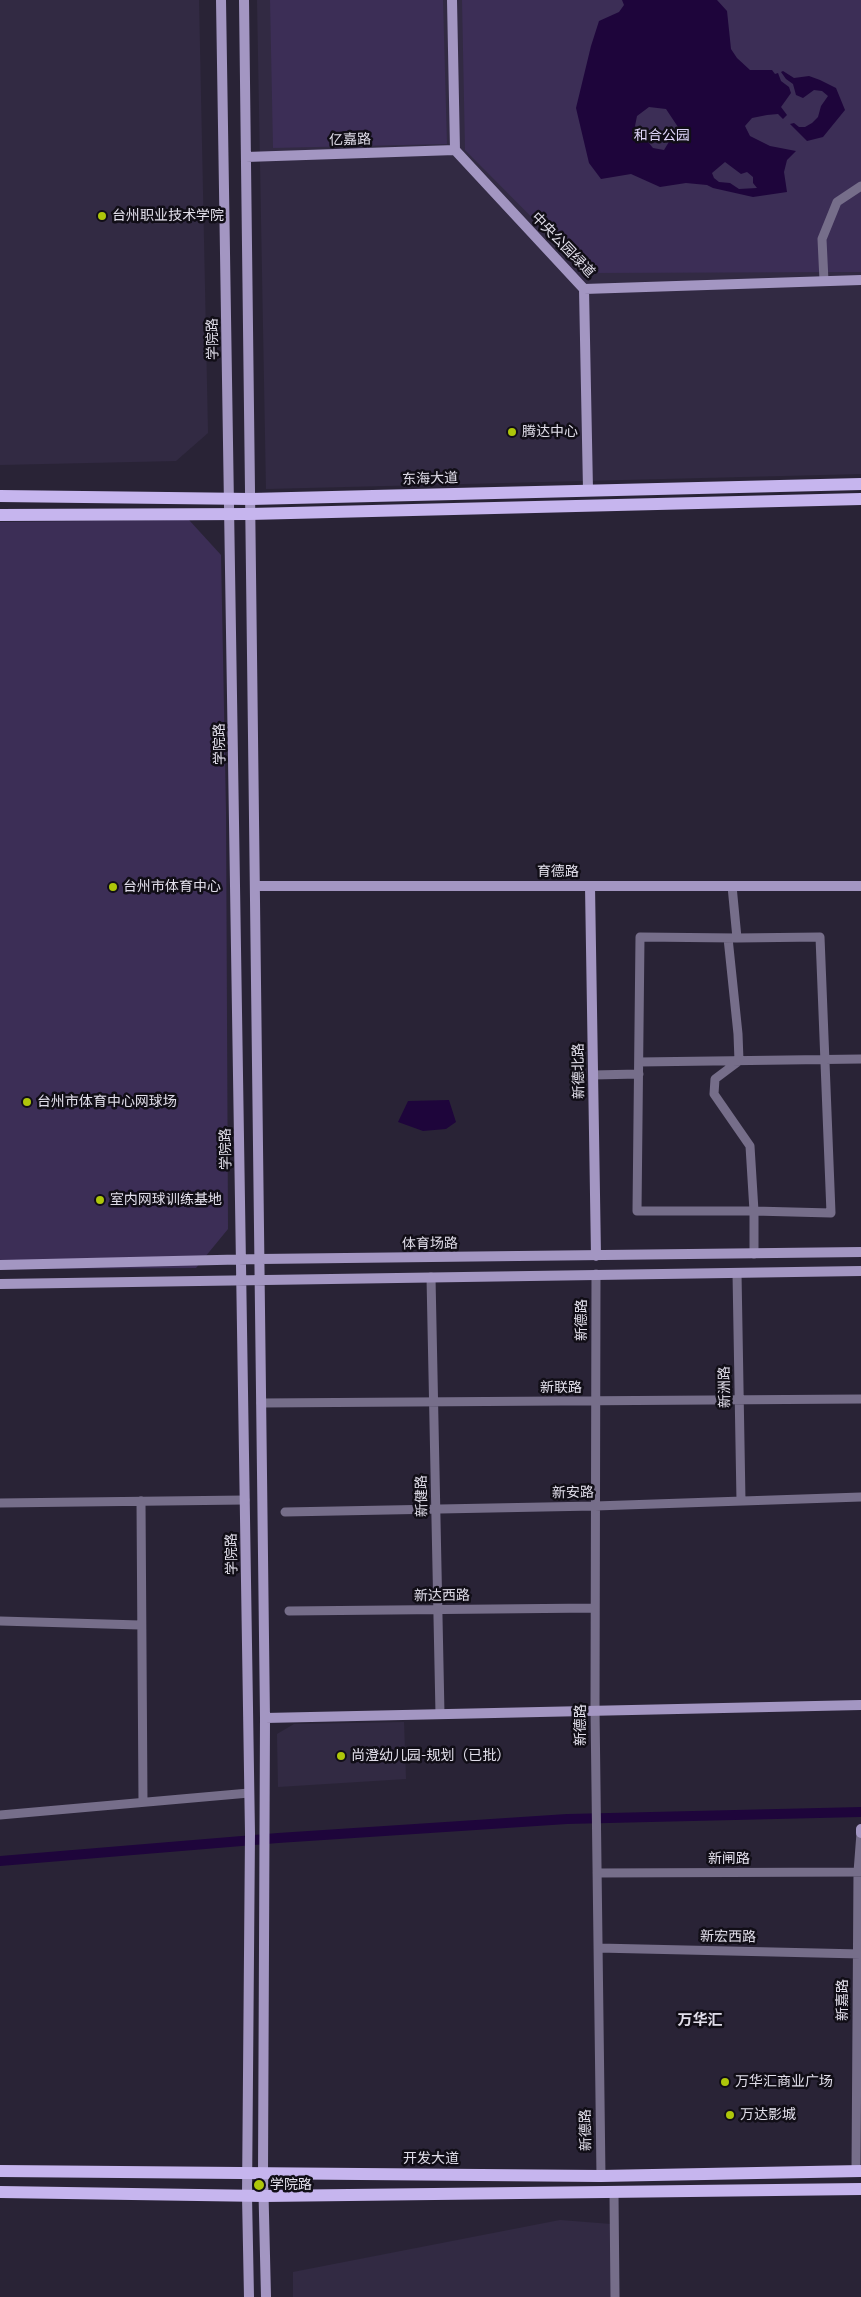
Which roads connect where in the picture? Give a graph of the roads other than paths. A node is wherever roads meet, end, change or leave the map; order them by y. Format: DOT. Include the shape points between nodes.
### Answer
graph roads {
  1 [pos="221,0"];
  2 [pos="244,0"];
  3 [pos="452,0"];
  4 [pos="455,150"];
  5 [pos="246,158"];
  6 [pos="861,186"];
  7 [pos="861,280"];
  8 [pos="824,281"];
  9 [pos="584,289"];
  10 [pos="861,484"];
  11 [pos="588,490"];
  12 [pos="0,496"];
  13 [pos="229,499"];
  14 [pos="251,499"];
  15 [pos="861,499"];
  16 [pos="230,514"];
  17 [pos="250,514"];
  18 [pos="0,515"];
  19 [pos="255,886"];
  20 [pos="590,886"];
  21 [pos="732,886"];
  22 [pos="861,886"];
  23 [pos="732,938"];
  24 [pos="861,1059"];
  25 [pos="826,1060"];
  26 [pos="739,1061"];
  27 [pos="639,1062"];
  28 [pos="639,1074"];
  29 [pos="593,1075"];
  30 [pos="754,1211"];
  31 [pos="861,1252"];
  32 [pos="754,1254"];
  33 [pos="596,1256"];
  34 [pos="260,1260"];
  35 [pos="241,1261"];
  36 [pos="0,1265"];
  37 [pos="861,1271"];
  38 [pos="737,1272"];
  39 [pos="596,1274"];
  40 [pos="431,1277"];
  41 [pos="241,1280"];
  42 [pos="260,1280"];
  43 [pos="0,1284"];
  44 [pos="861,1399"];
  45 [pos="739,1400"];
  46 [pos="433,1402"];
  47 [pos="596,1402"];
  48 [pos="262,1403"];
  49 [pos="861,1497"];
  50 [pos="245,1500"];
  51 [pos="141,1501"];
  52 [pos="741,1501"];
  53 [pos="0,1503"];
  54 [pos="595,1506"];
  55 [pos="436,1509"];
  56 [pos="285,1512"];
  57 [pos="595,1608"];
  58 [pos="438,1610"];
  59 [pos="289,1611"];
  60 [pos="0,1621"];
  61 [pos="140,1625"];
  62 [pos="861,1705"];
  63 [pos="595,1710"];
  64 [pos="440,1714"];
  65 [pos="265,1718"];
  66 [pos="249,1793"];
  67 [pos="143,1802"];
  68 [pos="0,1815"];
  69 [pos="861,1829"];
  70 [pos="861,1833"];
  71 [pos="597,1872"];
  72 [pos="859,1872"];
  73 [pos="598,1948"];
  74 [pos="859,1954"];
  75 [pos="859,2048"];
  76 [pos="859,2171"];
  77 [pos="0,2172"];
  78 [pos="247,2173"];
  79 [pos="263,2173"];
  80 [pos="601,2176"];
  81 [pos="861,2189"];
  82 [pos="0,2192"];
  83 [pos="614,2194"];
  84 [pos="247,2196"];
  85 [pos="264,2196"];
  86 [pos="249,2297"];
  87 [pos="266,2297"];
  88 [pos="615,2297"];
  1 -- 13 [label="main road, 学院路"];
  2 -- 5 [label="main road"];
  3 -- 4 [label="main road"];
  4 -- 5 [label="main road, 亿嘉路"];
  4 -- 9 [label="main road, 中央公园绿道"];
  5 -- 14 [label="main road"];
  6 -- 8 [label="street" via="837,202 822,238"];
  7 -- 8 [label="main road, 中央公园绿道"];
  8 -- 9 [label="main road, 中央公园绿道"];
  9 -- 11 [label="main road"];
  10 -- 11 [label="main road, 东海大道"];
  11 -- 14 [label="main road, 东海大道"];
  12 -- 13 [label="main road, 东海大道"];
  13 -- 14 [label="main road, 东海大道"];
  13 -- 16 [label="main road, 学院路"];
  14 -- 17 [label="main road"];
  15 -- 17 [label="main road"];
  16 -- 17 [label="main road"];
  16 -- 18 [label="main road"];
  16 -- 35 [label="main road, 学院路"];
  17 -- 19 [label="main road"];
  19 -- 20 [label="main road, 育德路"];
  19 -- 34 [label="main road"];
  20 -- 21 [label="main road, 育德路"];
  20 -- 29 [label="main road, 新德北路"];
  21 -- 22 [label="main road, 育德路"];
  21 -- 23 [label="street"];
  23 -- 25 [label="street" via="820,937"];
  23 -- 26 [label="street"];
  23 -- 27 [label="street" via="640,936"];
  24 -- 25 [label="street"];
  25 -- 26 [label="street"];
  25 -- 30 [label="street" via="831,1213"];
  26 -- 27 [label="street"];
  26 -- 30 [label="street" via="715,1079 714,1094 750,1146"];
  27 -- 28 [label="street"];
  28 -- 29 [label="street"];
  28 -- 30 [label="street" via="637,1212"];
  29 -- 33 [label="main road, 新德北路"];
  30 -- 32 [label="street"];
  31 -- 32 [label="main road, 体育场路"];
  32 -- 33 [label="main road, 体育场路"];
  33 -- 34 [label="main road, 体育场路"];
  34 -- 35 [label="main road, 体育场路"];
  34 -- 42 [label="main road"];
  35 -- 36 [label="main road, 体育场路"];
  35 -- 41 [label="main road, 学院路"];
  37 -- 38 [label="main road"];
  38 -- 39 [label="main road"];
  38 -- 45 [label="street, 新洲路"];
  39 -- 40 [label="main road"];
  39 -- 47 [label="street, 新德路"];
  40 -- 42 [label="main road"];
  40 -- 46 [label="street, 新健路"];
  41 -- 42 [label="main road"];
  41 -- 43 [label="main road"];
  41 -- 50 [label="main road, 学院路"];
  42 -- 48 [label="main road"];
  44 -- 45 [label="street, 新联路"];
  45 -- 47 [label="street, 新联路"];
  45 -- 52 [label="street, 新洲路"];
  46 -- 47 [label="street, 新联路"];
  46 -- 48 [label="street, 新联路"];
  46 -- 55 [label="street, 新健路"];
  47 -- 54 [label="street, 新德路"];
  48 -- 65 [label="main road"];
  49 -- 52 [label="street, 新安路"];
  50 -- 51 [label="street"];
  50 -- 66 [label="main road, 学院路"];
  51 -- 53 [label="street"];
  51 -- 61 [label="street"];
  52 -- 54 [label="street, 新安路"];
  54 -- 55 [label="street, 新安路"];
  54 -- 57 [label="street, 新德路"];
  55 -- 56 [label="street, 新安路"];
  55 -- 58 [label="street, 新健路"];
  57 -- 58 [label="street, 新达西路"];
  57 -- 63 [label="street, 新德路"];
  58 -- 59 [label="street, 新达西路"];
  58 -- 64 [label="street, 新健路"];
  60 -- 61 [label="street"];
  61 -- 67 [label="street"];
  62 -- 63 [label="main road"];
  63 -- 64 [label="main road"];
  63 -- 71 [label="street, 新德路"];
  64 -- 65 [label="main road"];
  65 -- 79 [label="main road"];
  66 -- 67 [label="street"];
  66 -- 78 [label="main road, 学院路"];
  67 -- 68 [label="street"];
  69 -- 70 [label="main road, 新嘉路"];
  70 -- 72 [label="street, 新嘉路"];
  71 -- 72 [label="street, 新闸路"];
  71 -- 73 [label="street, 新德路"];
  72 -- 74 [label="street, 新嘉路"];
  73 -- 74 [label="street, 新宏西路"];
  73 -- 80 [label="street, 新德路"];
  74 -- 75 [label="street, 新嘉路"];
  75 -- 76 [label="street, 新嘉路"];
  76 -- 80 [label="main road, 开发大道"];
  77 -- 78 [label="main road, 开发大道"];
  78 -- 79 [label="main road, 开发大道"];
  78 -- 84 [label="main road, 学院路"];
  79 -- 80 [label="main road, 开发大道"];
  79 -- 85 [label="main road"];
  81 -- 85 [label="main road"];
  82 -- 84 [label="main road"];
  83 -- 88 [label="street"];
  84 -- 85 [label="main road"];
  84 -- 86 [label="main road, 学院路"];
  85 -- 87 [label="main road"];
}
